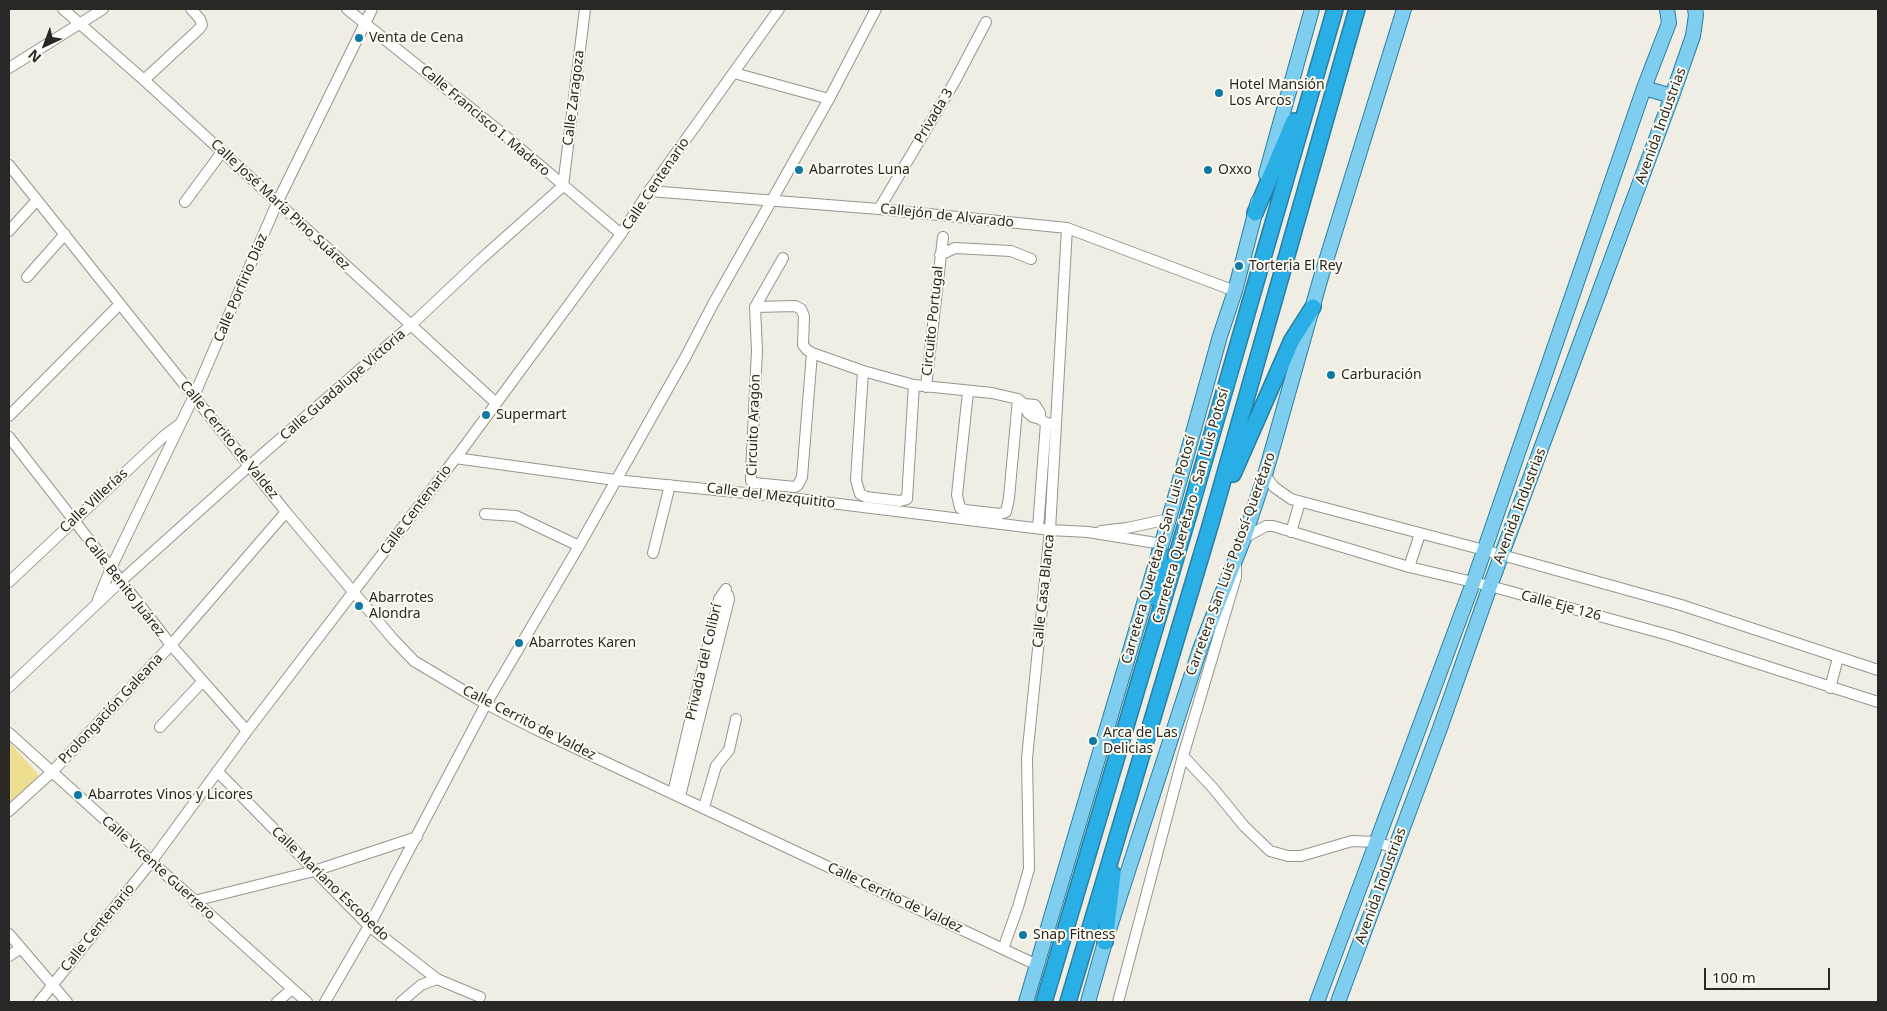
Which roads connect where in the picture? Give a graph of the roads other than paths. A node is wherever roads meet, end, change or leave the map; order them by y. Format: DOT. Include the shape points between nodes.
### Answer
graph roads {
  1 [pos="63,9"];
  2 [pos="103,9"];
  3 [pos="191,9"];
  4 [pos="347,9"];
  5 [pos="372,9"];
  6 [pos="585,9"];
  7 [pos="779,9"];
  8 [pos="876,9"];
  9 [pos="1312,9"];
  10 [pos="1334,9"];
  11 [pos="1357,9"];
  12 [pos="1404,9"];
  13 [pos="1667,9"];
  14 [pos="1695,9"];
  15 [pos="986,22"];
  16 [pos="364,23"];
  17 [pos="79,24"];
  18 [pos="1320,60"];
  19 [pos="9,68"];
  20 [pos="734,73"];
  21 [pos="144,80"];
  22 [pos="1644,88"];
  23 [pos="1672,96"];
  24 [pos="829,99"];
  25 [pos="222,152"];
  26 [pos="9,165"];
  27 [pos="563,186"];
  28 [pos="649,191"];
  29 [pos="38,200"];
  30 [pos="770,200"];
  31 [pos="185,202"];
  32 [pos="277,203"];
  33 [pos="880,209"];
  34 [pos="1255,213"];
  35 [pos="1067,228"];
  36 [pos="9,231"];
  37 [pos="64,234"];
  38 [pos="621,234"];
  39 [pos="942,237"];
  40 [pos="940,255"];
  41 [pos="782,258"];
  42 [pos="1031,259"];
  43 [pos="27,277"];
  44 [pos="1235,292"];
  45 [pos="1573,294"];
  46 [pos="1597,301"];
  47 [pos="120,304"];
  48 [pos="755,307"];
  49 [pos="1313,307"];
  50 [pos="411,325"];
  51 [pos="812,353"];
  52 [pos="863,372"];
  53 [pos="914,385"];
  54 [pos="926,387"];
  55 [pos="968,392"];
  56 [pos="194,396"];
  57 [pos="1021,401"];
  58 [pos="496,403"];
  59 [pos="9,416"];
  60 [pos="182,422"];
  61 [pos="1047,422"];
  62 [pos="9,437"];
  63 [pos="455,458"];
  64 [pos="249,466"];
  65 [pos="1265,475"];
  66 [pos="616,480"];
  67 [pos="670,485"];
  68 [pos="1300,502"];
  69 [pos="286,512"];
  70 [pos="485,514"];
  71 [pos="1169,519"];
  72 [pos="73,521"];
  73 [pos="1210,526"];
  74 [pos="1038,528"];
  75 [pos="1050,530"];
  76 [pos="1088,532"];
  77 [pos="1291,532"];
  78 [pos="1420,534"];
  79 [pos="1244,538"];
  80 [pos="579,546"];
  81 [pos="1161,548"];
  82 [pos="1484,550"];
  83 [pos="653,553"];
  84 [pos="1237,555"];
  85 [pos="1502,556"];
  86 [pos="1410,567"];
  87 [pos="111,568"];
  88 [pos="121,581"];
  89 [pos="9,582"];
  90 [pos="1473,583"];
  91 [pos="1490,586"];
  92 [pos="725,591"];
  93 [pos="353,592"];
  94 [pos="97,603"];
  95 [pos="1155,626"];
  96 [pos="171,645"];
  97 [pos="1838,658"];
  98 [pos="1878,670"];
  99 [pos="202,682"];
  100 [pos="9,686"];
  101 [pos="1830,688"];
  102 [pos="1878,702"];
  103 [pos="486,704"];
  104 [pos="736,720"];
  105 [pos="160,728"];
  106 [pos="247,731"];
  107 [pos="9,733"];
  108 [pos="1184,756"];
  109 [pos="52,772"];
  110 [pos="217,772"];
  111 [pos="676,794"];
  112 [pos="704,808"];
  113 [pos="9,811"];
  114 [pos="1118,834"];
  115 [pos="417,837"];
  116 [pos="1376,842"];
  117 [pos="1395,848"];
  118 [pos="151,862"];
  119 [pos="314,871"];
  120 [pos="194,901"];
  121 [pos="370,926"];
  122 [pos="9,934"];
  123 [pos="1105,942"];
  124 [pos="21,948"];
  125 [pos="1003,949"];
  126 [pos="9,956"];
  127 [pos="1037,965"];
  128 [pos="437,978"];
  129 [pos="52,986"];
  130 [pos="292,989"];
  131 [pos="480,997"];
  132 [pos="39,1002"];
  133 [pos="67,1002"];
  134 [pos="277,1002"];
  135 [pos="307,1002"];
  136 [pos="324,1002"];
  137 [pos="401,1002"];
  138 [pos="1026,1002"];
  139 [pos="1044,1002"];
  140 [pos="1068,1002"];
  141 [pos="1088,1002"];
  142 [pos="1118,1002"];
  143 [pos="1317,1002"];
  144 [pos="1338,1002"];
  1 -- 17 [label="street, Calle José María Pino Suárez"];
  2 -- 17 [label="street"];
  3 -- 21 [label="street" via="202,25"];
  4 -- 16 [label="street, Calle Francisco I. Madero"];
  5 -- 16 [label="street, Calle Porfirio Díaz"];
  6 -- 27 [label="street, Calle Zaragoza"];
  7 -- 20 [label="street, Calle Centenario"];
  8 -- 24 [label="street"];
  9 -- 34 [label="main road, Carretera Querétaro-San Luis Potosí"];
  10 -- 18 [label="highway, Carretera Querétaro - San Luis Potosí"];
  11 -- 73 [label="highway, Carretera Querétaro - San Luis Potosí"];
  12 -- 49 [label="main road, Carretera San Luis Potosí-Querétaro"];
  13 -- 22 [label="main road, Avenida Industrias" via="1668,23"];
  14 -- 23 [label="main road, Avenida Industrias" via="1693,36"];
  15 -- 33 [label="street, Privada 3"];
  16 -- 27 [label="street, Calle Francisco I. Madero"];
  16 -- 32 [label="street, Calle Porfirio Díaz"];
  17 -- 19 [label="street"];
  17 -- 21 [label="street, Calle José María Pino Suárez"];
  18 -- 34 [label="highway"];
  18 -- 95 [label="highway, Carretera Querétaro - San Luis Potosí"];
  20 -- 24 [label="street"];
  20 -- 28 [label="street, Calle Centenario"];
  21 -- 25 [label="street, Calle José María Pino Suárez"];
  22 -- 23 [label="main road"];
  22 -- 45 [label="main road, Avenida Industrias"];
  23 -- 46 [label="main road, Avenida Industrias"];
  24 -- 30 [label="street"];
  25 -- 31 [label="street"];
  25 -- 32 [label="street, Calle José María Pino Suárez"];
  26 -- 29 [label="street, Calle Cerrito de Valdez"];
  27 -- 38 [label="street, Calle Francisco I. Madero"];
  27 -- 50 [label="street, Calle Guadalupe Victoria"];
  28 -- 30 [label="street, Callejón de Alvarado"];
  28 -- 38 [label="street, Calle Centenario"];
  29 -- 36 [label="street"];
  29 -- 37 [label="street, Calle Cerrito de Valdez"];
  30 -- 33 [label="street, Callejón de Alvarado"];
  30 -- 66 [label="street"];
  32 -- 50 [label="street, Calle José María Pino Suárez"];
  32 -- 56 [label="street, Calle Porfirio Díaz"];
  33 -- 35 [label="street, Callejón de Alvarado"];
  34 -- 44 [label="main road, Carretera Querétaro-San Luis Potosí"];
  35 -- 44 [label="street, Callejón de Alvarado"];
  35 -- 61 [label="street, Calle Casa Blanca"];
  37 -- 43 [label="street"];
  37 -- 47 [label="street, Calle Cerrito de Valdez"];
  38 -- 58 [label="street, Calle Centenario"];
  39 -- 40 [label="street, Circuito Portugal"];
  40 -- 42 [label="street, Circuito Portugal" via="955,248 1011,251"];
  40 -- 54 [label="street, Circuito Portugal"];
  41 -- 48 [label="street"];
  44 -- 71 [label="main road, Carretera Querétaro-San Luis Potosí"];
  45 -- 46 [label="main road"];
  45 -- 82 [label="main road, Avenida Industrias"];
  46 -- 85 [label="main road, Avenida Industrias"];
  47 -- 56 [label="street, Calle Cerrito de Valdez"];
  47 -- 59 [label="street"];
  48 -- 51 [label="street" via="795,306 801,309 804,316 803,345"];
  48 -- 51 [label="street, Circuito Aragón" via="757,351 751,472 754,483 792,488 802,477"];
  49 -- 65 [label="main road, Carretera San Luis Potosí-Querétaro"];
  49 -- 73 [label="highway" via="1292,340"];
  50 -- 58 [label="street, Calle José María Pino Suárez"];
  50 -- 64 [label="street, Calle Guadalupe Victoria"];
  51 -- 52 [label="street"];
  52 -- 53 [label="street"];
  52 -- 53 [label="street" via="856,480 860,494 866,497 907,499"];
  53 -- 54 [label="street"];
  54 -- 55 [label="street"];
  55 -- 57 [label="street"];
  55 -- 57 [label="street" via="957,495 960,508 966,510 1006,512"];
  56 -- 60 [label="street, Calle Porfirio Díaz"];
  56 -- 64 [label="street, Calle Cerrito de Valdez"];
  57 -- 61 [label="street" via="1033,417"];
  58 -- 63 [label="street, Calle Centenario"];
  60 -- 72 [label="street, Calle Villerías"];
  60 -- 87 [label="street, Calle Porfirio Díaz"];
  61 -- 74 [label="street"];
  61 -- 75 [label="street, Calle Casa Blanca"];
  62 -- 72 [label="street, Calle Benito Juárez"];
  63 -- 66 [label="street, Calle del Mezquitito"];
  63 -- 93 [label="street, Calle Centenario"];
  64 -- 69 [label="street, Calle Cerrito de Valdez"];
  64 -- 88 [label="street, Calle Guadalupe Victoria"];
  65 -- 68 [label="street" via="1274,487"];
  65 -- 79 [label="main road, Carretera San Luis Potosí-Querétaro"];
  66 -- 67 [label="street, Calle del Mezquitito"];
  66 -- 80 [label="street"];
  67 -- 74 [label="street, Calle del Mezquitito"];
  67 -- 83 [label="street"];
  68 -- 77 [label="street"];
  68 -- 78 [label="street"];
  69 -- 93 [label="street, Calle Cerrito de Valdez"];
  69 -- 96 [label="street, Prolongación Galeana"];
  70 -- 80 [label="street" via="516,516"];
  71 -- 76 [label="street, Calle del Mezquitito"];
  71 -- 81 [label="main road, Carretera Querétaro-San Luis Potosí"];
  72 -- 87 [label="street, Calle Benito Juárez"];
  72 -- 89 [label="street, Calle Villerías"];
  73 -- 114 [label="highway, Carretera Querétaro - San Luis Potosí"];
  74 -- 75 [label="street, Calle del Mezquitito"];
  75 -- 76 [label="street, Calle del Mezquitito"];
  75 -- 125 [label="street, Calle Casa Blanca" via="1027,758 1029,869"];
  76 -- 81 [label="street, Calle del Mezquitito"];
  77 -- 79 [label="street, Calle Eje 126" via="1266,526"];
  77 -- 86 [label="street, Calle Eje 126"];
  78 -- 82 [label="street"];
  78 -- 86 [label="street"];
  79 -- 84 [label="main road, Carretera San Luis Potosí-Querétaro"];
  80 -- 103 [label="street"];
  81 -- 95 [label="highway"];
  81 -- 127 [label="main road, Carretera Querétaro-San Luis Potosí"];
  82 -- 85 [label="street"];
  82 -- 90 [label="main road, Avenida Industrias"];
  84 -- 108 [label="street" via="1236,577"];
  84 -- 123 [label="main road, Carretera San Luis Potosí-Querétaro" via="1197,659"];
  85 -- 91 [label="main road, Avenida Industrias"];
  85 -- 97 [label="street" via="1681,605"];
  86 -- 90 [label="street, Calle Eje 126"];
  87 -- 88 [label="street, Calle Benito Juárez"];
  87 -- 94 [label="street, Calle Porfirio Díaz"];
  88 -- 94 [label="street, Calle Guadalupe Victoria"];
  88 -- 96 [label="street, Calle Benito Juárez"];
  90 -- 91 [label="street, Calle Eje 126"];
  90 -- 116 [label="main road, Avenida Industrias"];
  91 -- 101 [label="street, Calle Eje 126" via="1672,636"];
  91 -- 117 [label="main road, Avenida Industrias"];
  92 -- 111 [label="street, Privada del Colibrí" via="729,599 718,625"];
  93 -- 103 [label="street, Calle Cerrito de Valdez" via="414,661"];
  93 -- 106 [label="street, Calle Centenario"];
  94 -- 100 [label="street, Calle Guadalupe Victoria"];
  95 -- 139 [label="highway, Carretera Querétaro - San Luis Potosí"];
  96 -- 99 [label="street, Calle Benito Juárez"];
  96 -- 109 [label="street, Prolongación Galeana"];
  97 -- 98 [label="street"];
  97 -- 101 [label="street"];
  99 -- 105 [label="street"];
  99 -- 106 [label="street, Calle Benito Juárez"];
  101 -- 102 [label="street, Calle Eje 126"];
  103 -- 111 [label="street, Calle Cerrito de Valdez"];
  103 -- 115 [label="street"];
  104 -- 112 [label="street" via="729,750 716,766"];
  106 -- 110 [label="street, Calle Centenario"];
  107 -- 109 [label="street, Calle Vicente Guerrero"];
  108 -- 116 [label="street" via="1270,851 1301,856 1352,841"];
  108 -- 142 [label="street"];
  109 -- 113 [label="street, Prolongación Galeana"];
  109 -- 118 [label="street, Calle Vicente Guerrero"];
  110 -- 118 [label="street, Calle Centenario"];
  110 -- 119 [label="street, Calle Mariano Escobedo"];
  111 -- 112 [label="street, Calle Cerrito de Valdez"];
  112 -- 125 [label="street, Calle Cerrito de Valdez"];
  114 -- 123 [label="highway"];
  114 -- 140 [label="highway, Carretera Querétaro - San Luis Potosí"];
  115 -- 119 [label="street"];
  115 -- 121 [label="street"];
  116 -- 117 [label="street"];
  116 -- 143 [label="main road, Avenida Industrias"];
  117 -- 144 [label="main road, Avenida Industrias"];
  118 -- 120 [label="street, Calle Vicente Guerrero"];
  118 -- 129 [label="street, Calle Centenario"];
  119 -- 120 [label="street"];
  119 -- 121 [label="street, Calle Mariano Escobedo"];
  120 -- 130 [label="street, Calle Vicente Guerrero"];
  121 -- 128 [label="street, Calle Mariano Escobedo"];
  121 -- 136 [label="street"];
  122 -- 124 [label="street"];
  123 -- 141 [label="main road, Carretera San Luis Potosí-Querétaro"];
  124 -- 126 [label="street"];
  124 -- 129 [label="street"];
  125 -- 127 [label="street, Calle Cerrito de Valdez"];
  127 -- 138 [label="main road, Carretera Querétaro-San Luis Potosí"];
  128 -- 131 [label="street, Calle Mariano Escobedo"];
  128 -- 137 [label="street" via="421,985"];
  129 -- 132 [label="street, Calle Centenario"];
  129 -- 133 [label="street"];
  130 -- 134 [label="street"];
  130 -- 135 [label="street, Calle Vicente Guerrero"];
}
